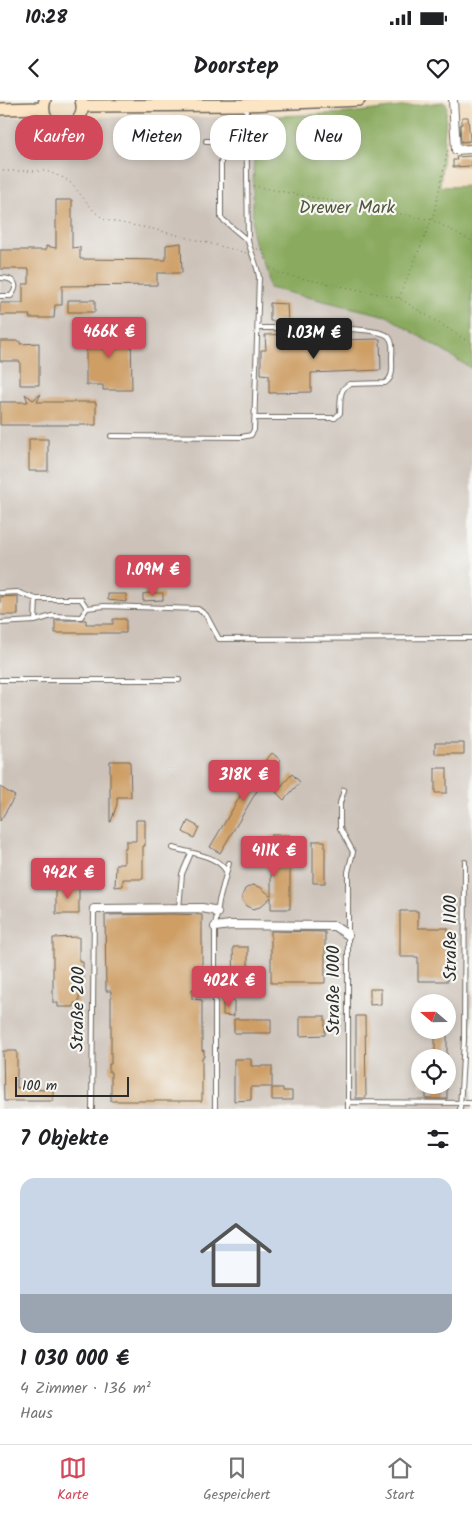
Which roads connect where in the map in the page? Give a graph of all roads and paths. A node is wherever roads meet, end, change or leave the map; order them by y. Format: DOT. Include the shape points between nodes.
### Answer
graph roads {
  1 [pos="359,100"];
  2 [pos="454,100"];
  3 [pos="81,103"];
  4 [pos="44,104"];
  5 [pos="246,105"];
  6 [pos="0,109"];
  7 [pos="246,115"];
  8 [pos="206,141"];
  9 [pos="210,141"];
  10 [pos="448,149"];
  11 [pos="472,150"];
  12 [pos="222,160"];
  13 [pos="247,160"];
  14 [pos="3,171"];
  15 [pos="247,185"];
  16 [pos="432,220"];
  17 [pos="248,241"];
  18 [pos="472,242"];
  19 [pos="251,251"];
  20 [pos="0,278"];
  21 [pos="0,296"];
  22 [pos="399,298"];
  23 [pos="258,328"];
  24 [pos="472,344"];
  25 [pos="255,418"];
  26 [pos="111,436"];
  27 [pos="0,593"];
  28 [pos="36,600"];
  29 [pos="86,608"];
  30 [pos="35,621"];
  31 [pos="0,622"];
  32 [pos="472,638"];
  33 [pos="0,680"];
  34 [pos="179,680"];
  35 [pos="344,790"];
  36 [pos="173,848"];
  37 [pos="191,853"];
  38 [pos="465,862"];
  39 [pos="229,863"];
  40 [pos="226,872"];
  41 [pos="180,908"];
  42 [pos="94,909"];
  43 [pos="217,913"];
  44 [pos="215,927"];
  45 [pos="348,935"];
  46 [pos="348,1102"];
  47 [pos="461,1103"];
  48 [pos="472,1103"];
  49 [pos="92,1109"];
  50 [pos="215,1109"];
  51 [pos="348,1109"];
  52 [pos="460,1109"];
  1 -- 5 [label="main road"];
  2 -- 11 [label="street" via="456,150"];
  3 -- 4 [label="main road" via="78,119 64,127 50,122 44,114"];
  3 -- 5 [label="main road"];
  4 -- 6 [label="main road"];
  5 -- 7 [label="lane"];
  8 -- 9 [label="lane"];
  10 -- 16 [label="path"];
  12 -- 17 [label="lane" via="221,218"];
  13 -- 15 [label="lane"];
  14 -- 19 [label="path" via="46,171 64,178 106,220 243,253"];
  15 -- 16 [label="path"];
  15 -- 17 [label="lane"];
  16 -- 18 [label="path"];
  16 -- 22 [label="path"];
  17 -- 19 [label="lane"];
  19 -- 22 [label="path" via="262,250 270,267 281,274"];
  19 -- 23 [label="lane" via="259,277"];
  20 -- 21 [label="lane" via="12,280 15,288 11,296"];
  22 -- 24 [label="path"];
  23 -- 25 [label="lane"];
  23 -- 25 [label="lane" via="349,329 383,333 392,344 392,376 385,383 345,386 340,413 335,418"];
  25 -- 26 [label="lane" via="253,433 242,437"];
  27 -- 28 [label="lane" via="17,592"];
  28 -- 29 [label="lane" via="81,600"];
  28 -- 30 [label="lane"];
  29 -- 30 [label="lane" via="81,617 52,616"];
  29 -- 32 [label="lane" via="198,609 206,615 219,639"];
  30 -- 31 [label="lane"];
  33 -- 34 [label="lane"];
  35 -- 45 [label="lane, Straße 1000" via="340,803 340,828 353,852 348,872"];
  36 -- 37 [label="lane"];
  37 -- 40 [label="lane" via="211,858"];
  37 -- 41 [label="lane" via="182,874"];
  38 -- 47 [label="lane, Straße 1100"];
  39 -- 40 [label="lane"];
  40 -- 43 [label="lane"];
  41 -- 42 [label="street"];
  41 -- 43 [label="street" via="202,908"];
  42 -- 49 [label="lane, Straße 200"];
  43 -- 44 [label="lane"];
  44 -- 45 [label="street" via="334,926"];
  44 -- 50 [label="lane"];
  45 -- 46 [label="lane, Straße 1000"];
  46 -- 47 [label="lane"];
  46 -- 51 [label="lane, Straße 1000"];
  47 -- 48 [label="lane"];
  47 -- 52 [label="lane, Straße 1100"];
}
